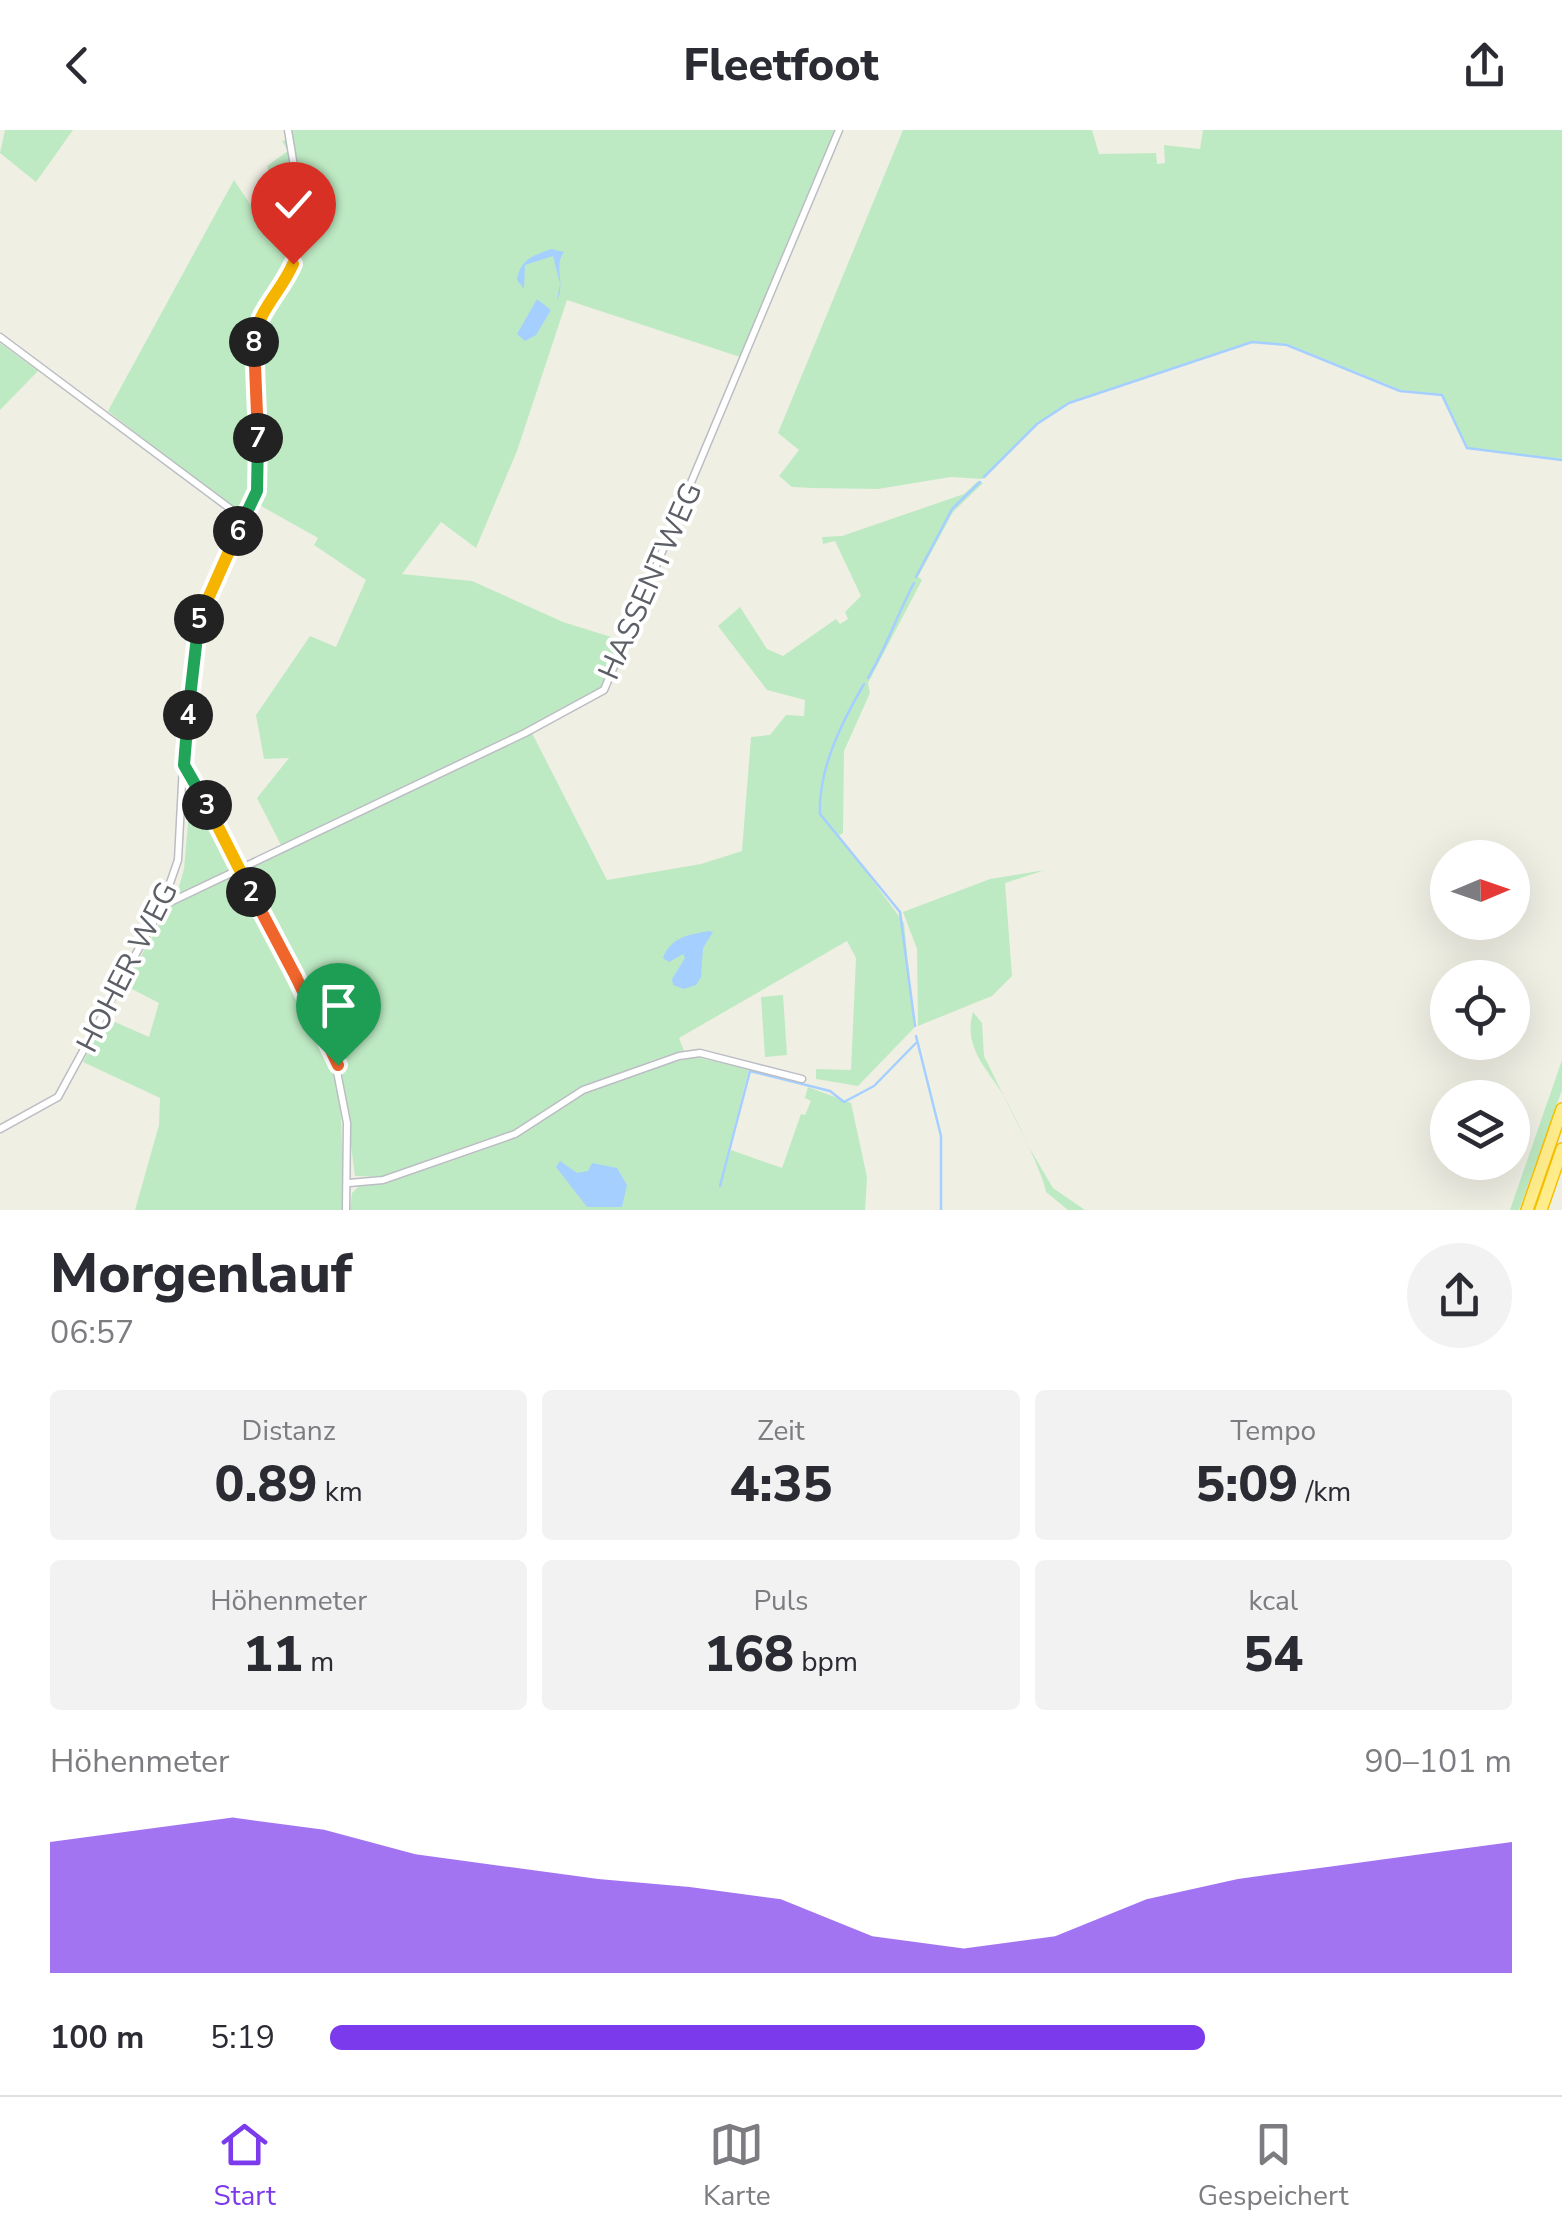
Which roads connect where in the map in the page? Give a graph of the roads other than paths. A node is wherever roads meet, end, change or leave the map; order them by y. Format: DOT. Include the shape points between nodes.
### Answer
graph roads {
  1 [pos="288,130"];
  2 [pos="839,130"];
  3 [pos="0,337"];
  4 [pos="244,519"];
  5 [pos="184,765"];
  6 [pos="240,870"];
  7 [pos="162,906"];
  8 [pos="802,1079"];
  9 [pos="1562,1109"];
  10 [pos="0,1129"];
  11 [pos="1562,1149"];
  12 [pos="349,1183"];
  13 [pos="346,1210"];
  14 [pos="1526,1210"];
  15 [pos="1541,1210"];
  1 -- 4 [label="street, HOHER WEG" via="304,221 284,284 258,318 260,465"];
  2 -- 6 [label="street, HASSENTWEG" via="604,690"];
  3 -- 4 [label="street"];
  4 -- 5 [label="street, HOHER WEG" via="195,630"];
  5 -- 6 [label="street"];
  5 -- 7 [label="street, HOHER WEG" via="178,860"];
  6 -- 7 [label="street, HASSENTWEG"];
  6 -- 12 [label="street" via="333,1051 347,1123"];
  7 -- 10 [label="street, HOHER WEG" via="58,1097"];
  8 -- 12 [label="street" via="700,1054 679,1056 583,1090 515,1134 384,1180"];
  9 -- 14 [label="highway"];
  11 -- 15 [label="highway"];
  12 -- 13 [label="street"];
}
